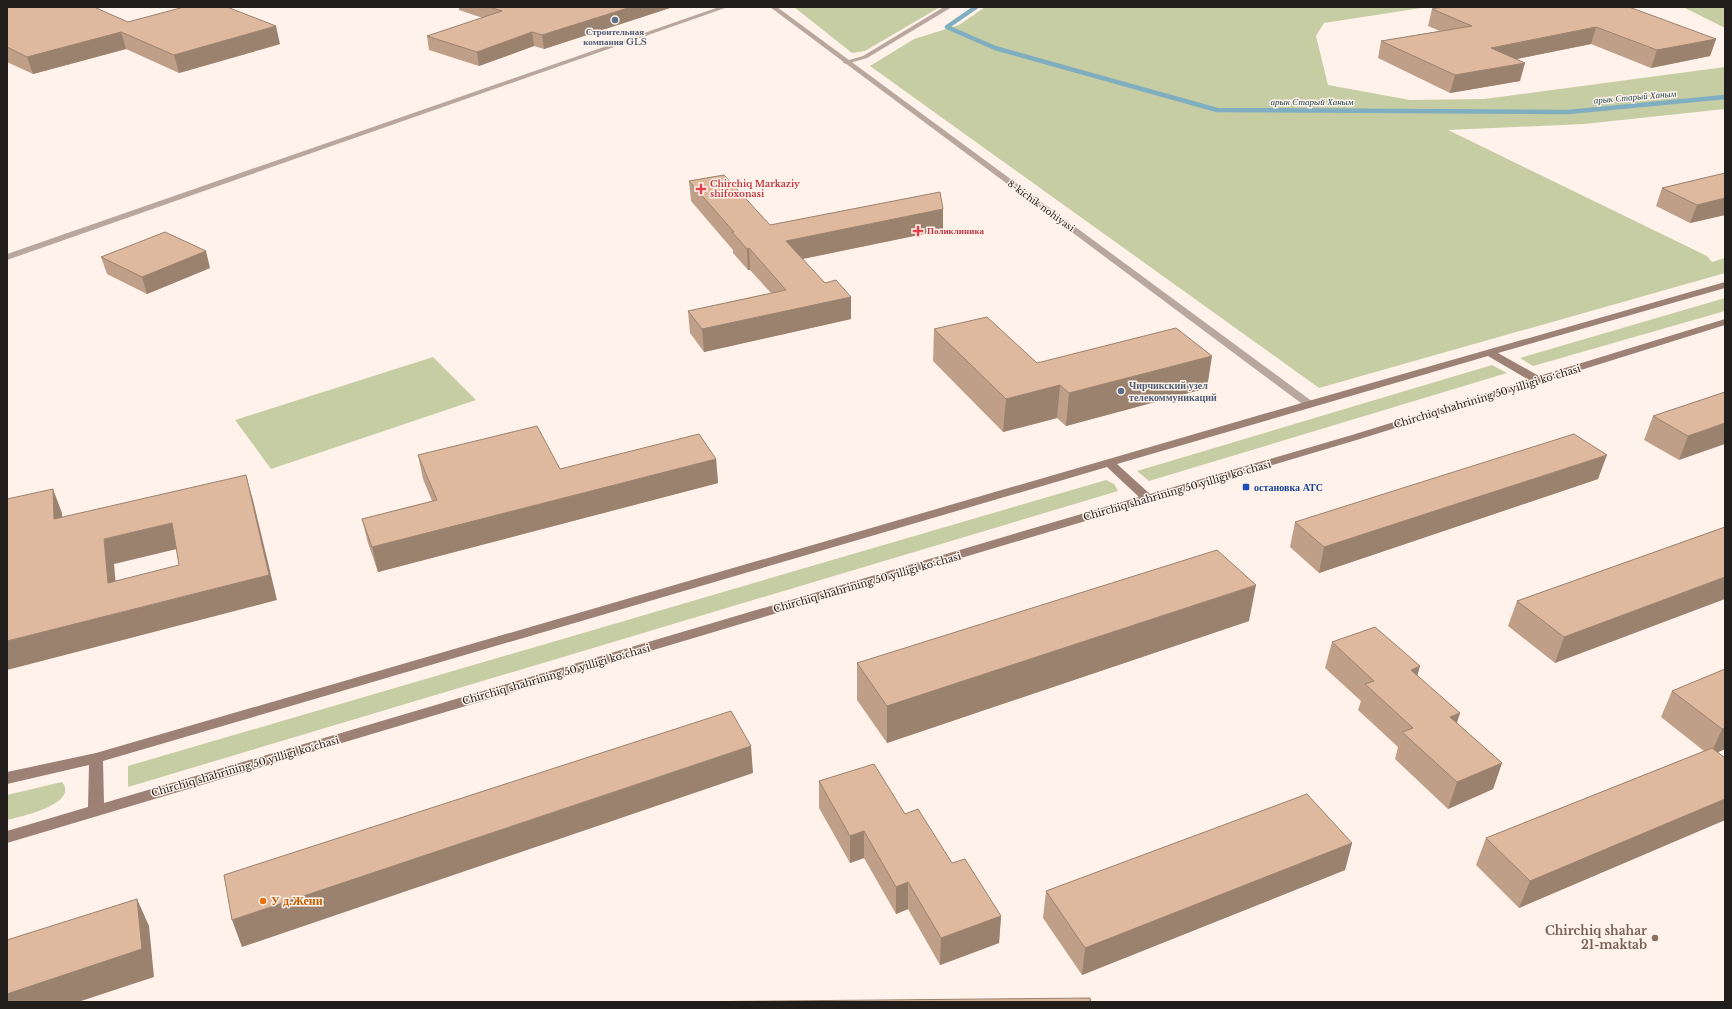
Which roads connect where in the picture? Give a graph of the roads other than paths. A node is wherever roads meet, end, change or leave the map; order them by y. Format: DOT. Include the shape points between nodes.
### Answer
graph roads {
  1 [pos="725,7"];
  2 [pos="773,7"];
  3 [pos="949,7"];
  4 [pos="846,62"];
  5 [pos="7,256"];
  6 [pos="1725,286"];
  7 [pos="1725,322"];
  8 [pos="1490,352"];
  9 [pos="1538,380"];
  10 [pos="1309,404"];
  11 [pos="1110,463"];
  12 [pos="1148,499"];
  13 [pos="96,758"];
  14 [pos="7,778"];
  15 [pos="96,810"];
  16 [pos="7,837"];
  1 -- 5 [label="street"];
  2 -- 4 [label="street, 8-kichik nohiyasi"];
  3 -- 4 [label="street" via="865,57"];
  4 -- 10 [label="street, 8-kichik nohiyasi"];
  6 -- 8 [label="main road"];
  7 -- 9 [label="main road, Chirchiq shahrining 50 yilligi koʻchasi"];
  8 -- 9 [label="main road"];
  8 -- 10 [label="main road"];
  9 -- 12 [label="main road, Chirchiq shahrining 50 yilligi koʻchasi"];
  10 -- 11 [label="main road"];
  11 -- 12 [label="main road"];
  11 -- 13 [label="main road"];
  12 -- 15 [label="main road, Chirchiq shahrining 50 yilligi koʻchasi"];
  13 -- 14 [label="main road"];
  13 -- 15 [label="main road"];
  15 -- 16 [label="main road, Chirchiq shahrining 50 yilligi koʻchasi"];
}
